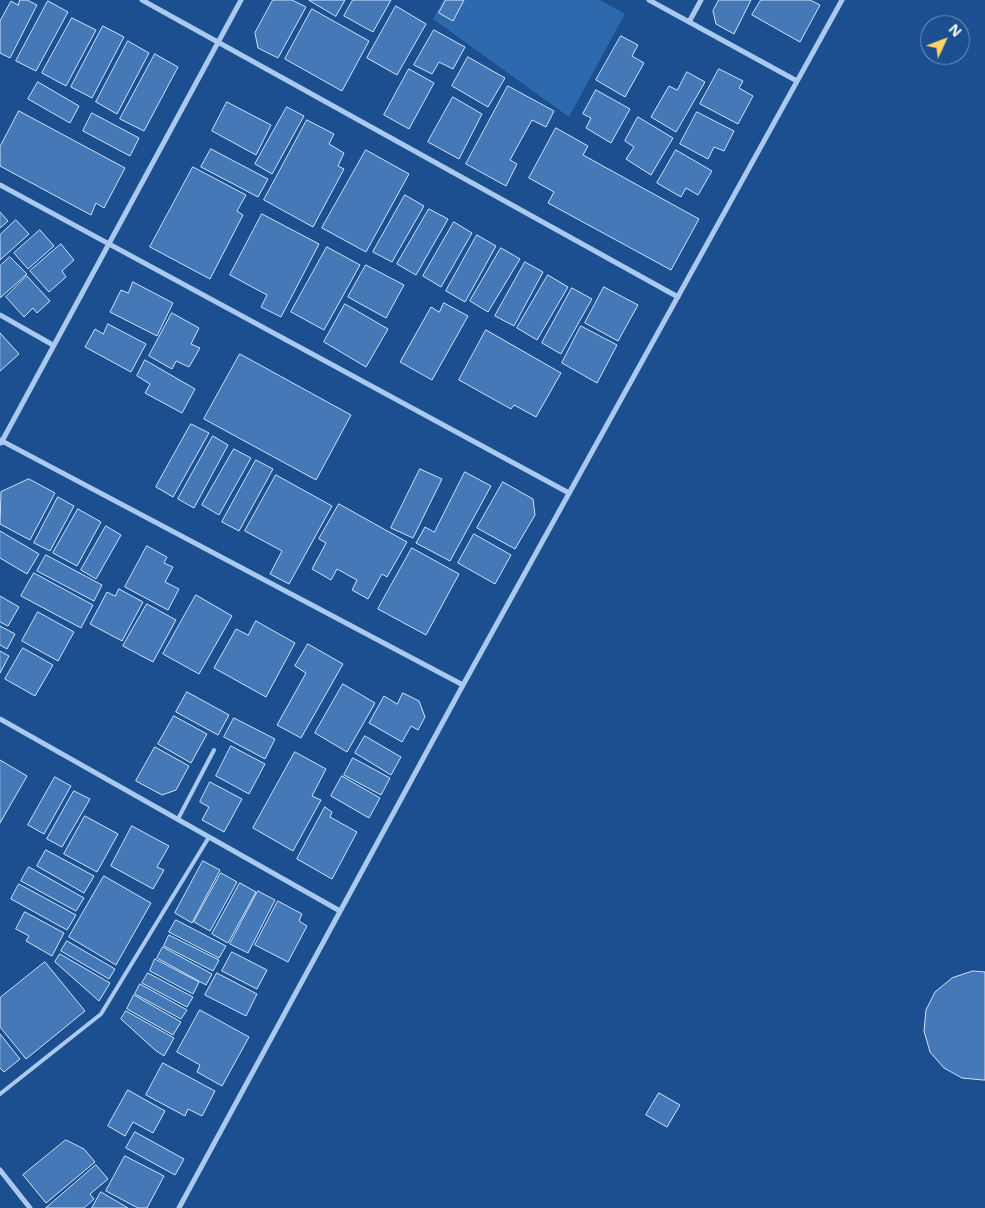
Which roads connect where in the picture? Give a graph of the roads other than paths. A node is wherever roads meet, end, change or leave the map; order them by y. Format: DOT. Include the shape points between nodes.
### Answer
graph roads {
  1 [pos="142,0"];
  2 [pos="241,0"];
  3 [pos="649,0"];
  4 [pos="701,0"];
  5 [pos="842,0"];
  6 [pos="689,22"];
  7 [pos="218,42"];
  8 [pos="797,82"];
  9 [pos="0,185"];
  10 [pos="108,244"];
  11 [pos="678,296"];
  12 [pos="0,315"];
  13 [pos="53,345"];
  14 [pos="1,442"];
  15 [pos="569,493"];
  16 [pos="463,685"];
  17 [pos="0,720"];
  18 [pos="214,750"];
  19 [pos="178,819"];
  20 [pos="209,837"];
  21 [pos="340,911"];
  22 [pos="0,1094"];
  23 [pos="0,1170"];
  24 [pos="30,1208"];
  25 [pos="179,1208"];
  1 -- 7 [label="street"];
  2 -- 7 [label="street"];
  3 -- 6 [label="street"];
  4 -- 6 [label="street"];
  5 -- 8 [label="street"];
  6 -- 8 [label="street"];
  7 -- 10 [label="street"];
  7 -- 11 [label="street"];
  8 -- 11 [label="street"];
  9 -- 10 [label="street"];
  10 -- 13 [label="street"];
  10 -- 15 [label="street"];
  11 -- 15 [label="street"];
  12 -- 13 [label="street"];
  13 -- 14 [label="street"];
  14 -- 16 [label="street"];
  15 -- 16 [label="street"];
  16 -- 21 [label="street"];
  17 -- 19 [label="street"];
  18 -- 19 [label="lane"];
  19 -- 20 [label="street"];
  20 -- 21 [label="street"];
  20 -- 22 [label="lane" via="101,1014"];
  21 -- 25 [label="street"];
  23 -- 24 [label="street"];
}
